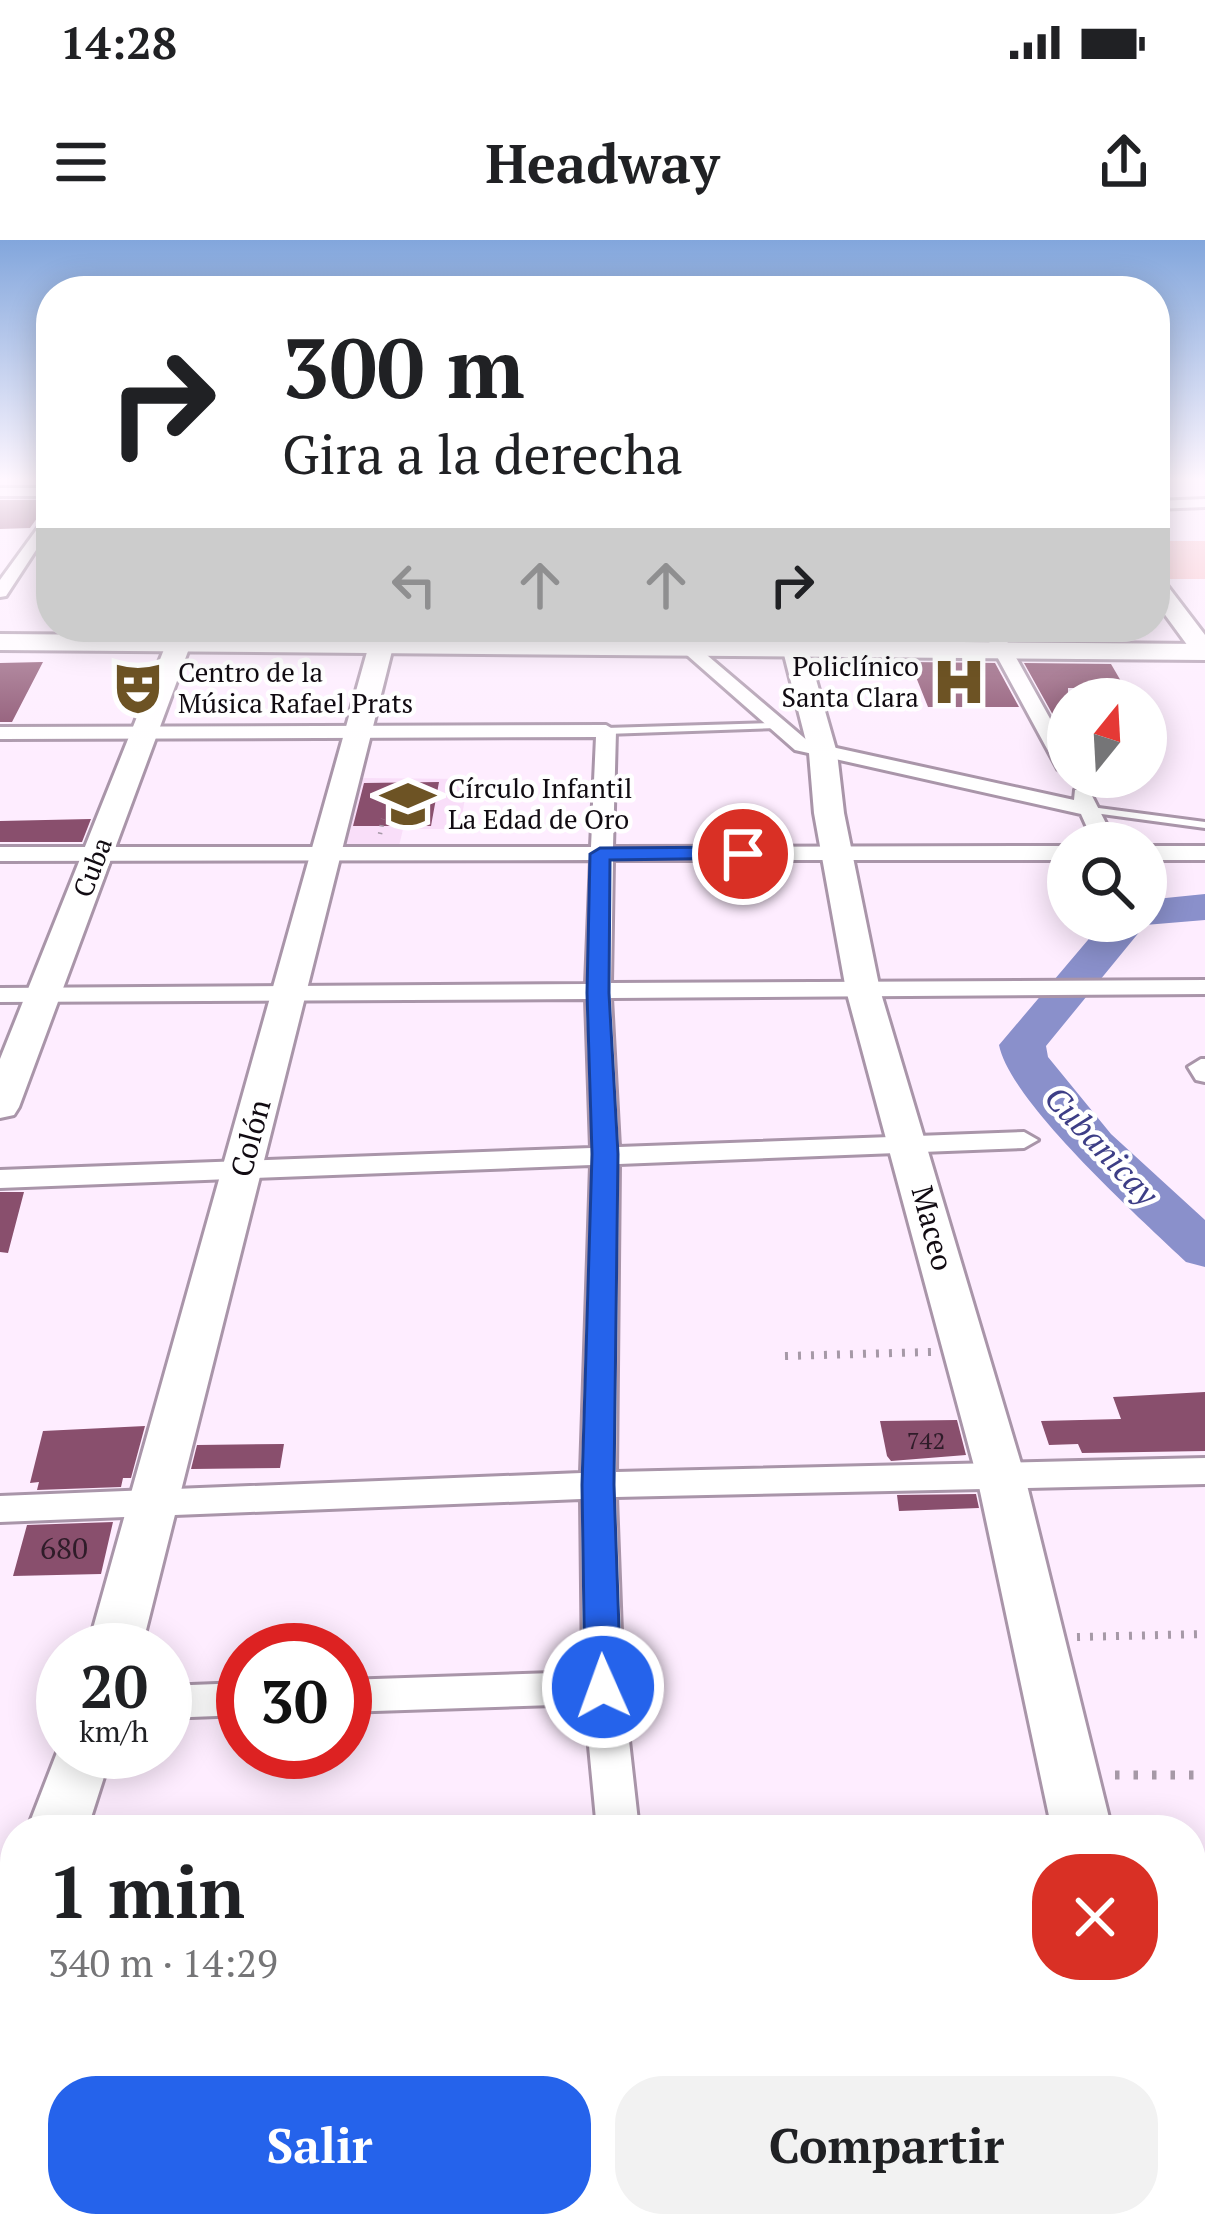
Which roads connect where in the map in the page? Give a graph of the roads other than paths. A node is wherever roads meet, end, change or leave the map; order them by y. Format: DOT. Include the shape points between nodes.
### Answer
graph roads {
  1 [pos="1170,605"];
  2 [pos="36,641"];
  3 [pos="0,642"];
  4 [pos="179,642"];
  5 [pos="382,642"];
  6 [pos="536,642"];
  7 [pos="682,642"];
  8 [pos="751,642"];
  9 [pos="793,642"];
  10 [pos="998,642"];
  11 [pos="1044,642"];
  12 [pos="689,648"];
  13 [pos="1205,652"];
  14 [pos="774,726"];
  15 [pos="606,731"];
  16 [pos="1047,731"];
  17 [pos="358,732"];
  18 [pos="144,733"];
  19 [pos="0,734"];
  20 [pos="823,753"];
  21 [pos="1084,798"];
  22 [pos="1090,810"];
  23 [pos="1095,822"];
  24 [pos="1205,825"];
  25 [pos="838,853"];
  26 [pos="1047,853"];
  27 [pos="1167,853"];
  28 [pos="1205,853"];
  29 [pos="0,854"];
  30 [pos="326,854"];
  31 [pos="600,854"];
  32 [pos="97,855"];
  33 [pos="1205,987"];
  34 [pos="863,990"];
  35 [pos="289,993"];
  36 [pos="598,993"];
  37 [pos="0,994"];
  38 [pos="44,994"];
  39 [pos="0,1107"];
  40 [pos="1024,1140"];
  41 [pos="910,1144"];
  42 [pos="605,1154"];
  43 [pos="243,1167"];
  44 [pos="0,1179"];
  45 [pos="1205,1471"];
  46 [pos="1001,1478"];
  47 [pos="598,1485"];
  48 [pos="153,1502"];
  49 [pos="0,1508"];
  50 [pos="121,1623"];
  51 [pos="603,1687"];
  52 [pos="372,1695"];
  53 [pos="75,1779"];
  54 [pos="62,1815"];
  55 [pos="616,1815"];
  56 [pos="1078,1815"];
  1 -- 13 [label="main road"];
  2 -- 3 [label="main road"];
  4 -- 18 [label="main road, Cuba"];
  5 -- 17 [label="main road, Colón"];
  6 -- 12 [label="main road"];
  7 -- 12 [label="street"];
  8 -- 12 [label="main road"];
  9 -- 20 [label="main road, Maceo"];
  10 -- 16 [label="street"];
  11 -- 13 [label="main road"];
  12 -- 14 [label="street"];
  14 -- 15 [label="lane"];
  14 -- 20 [label="street"];
  15 -- 17 [label="street"];
  15 -- 31 [label="street"];
  17 -- 18 [label="street"];
  17 -- 30 [label="main road, Colón"];
  18 -- 19 [label="street"];
  18 -- 32 [label="main road, Cuba"];
  20 -- 22 [label="street"];
  20 -- 25 [label="main road, Maceo"];
  21 -- 22 [label="street"];
  22 -- 23 [label="street"];
  22 -- 24 [label="lane"];
  25 -- 26 [label="street"];
  25 -- 31 [label="street"];
  25 -- 34 [label="main road, Maceo"];
  27 -- 28 [label="street"];
  29 -- 32 [label="street"];
  30 -- 31 [label="street"];
  30 -- 32 [label="street"];
  30 -- 35 [label="main road, Colón"];
  31 -- 36 [label="street"];
  32 -- 38 [label="main road, Cuba"];
  33 -- 34 [label="street"];
  34 -- 36 [label="street"];
  34 -- 41 [label="main road, Maceo"];
  35 -- 36 [label="street"];
  35 -- 38 [label="street"];
  35 -- 43 [label="main road, Colón"];
  36 -- 42 [label="street"];
  37 -- 38 [label="street"];
  38 -- 39 [label="main road, Cuba"];
  40 -- 41 [label="street"];
  41 -- 42 [label="street"];
  41 -- 46 [label="main road, Maceo"];
  42 -- 43 [label="street"];
  42 -- 47 [label="street"];
  43 -- 44 [label="street"];
  43 -- 48 [label="main road, Colón"];
  45 -- 46 [label="street"];
  46 -- 47 [label="street"];
  46 -- 56 [label="main road, Maceo"];
  47 -- 48 [label="street"];
  47 -- 51 [label="street"];
  48 -- 49 [label="street"];
  48 -- 50 [label="main road, Colón"];
  51 -- 52 [label="street"];
  51 -- 55 [label="street"];
  53 -- 54 [label="main road"];
}
